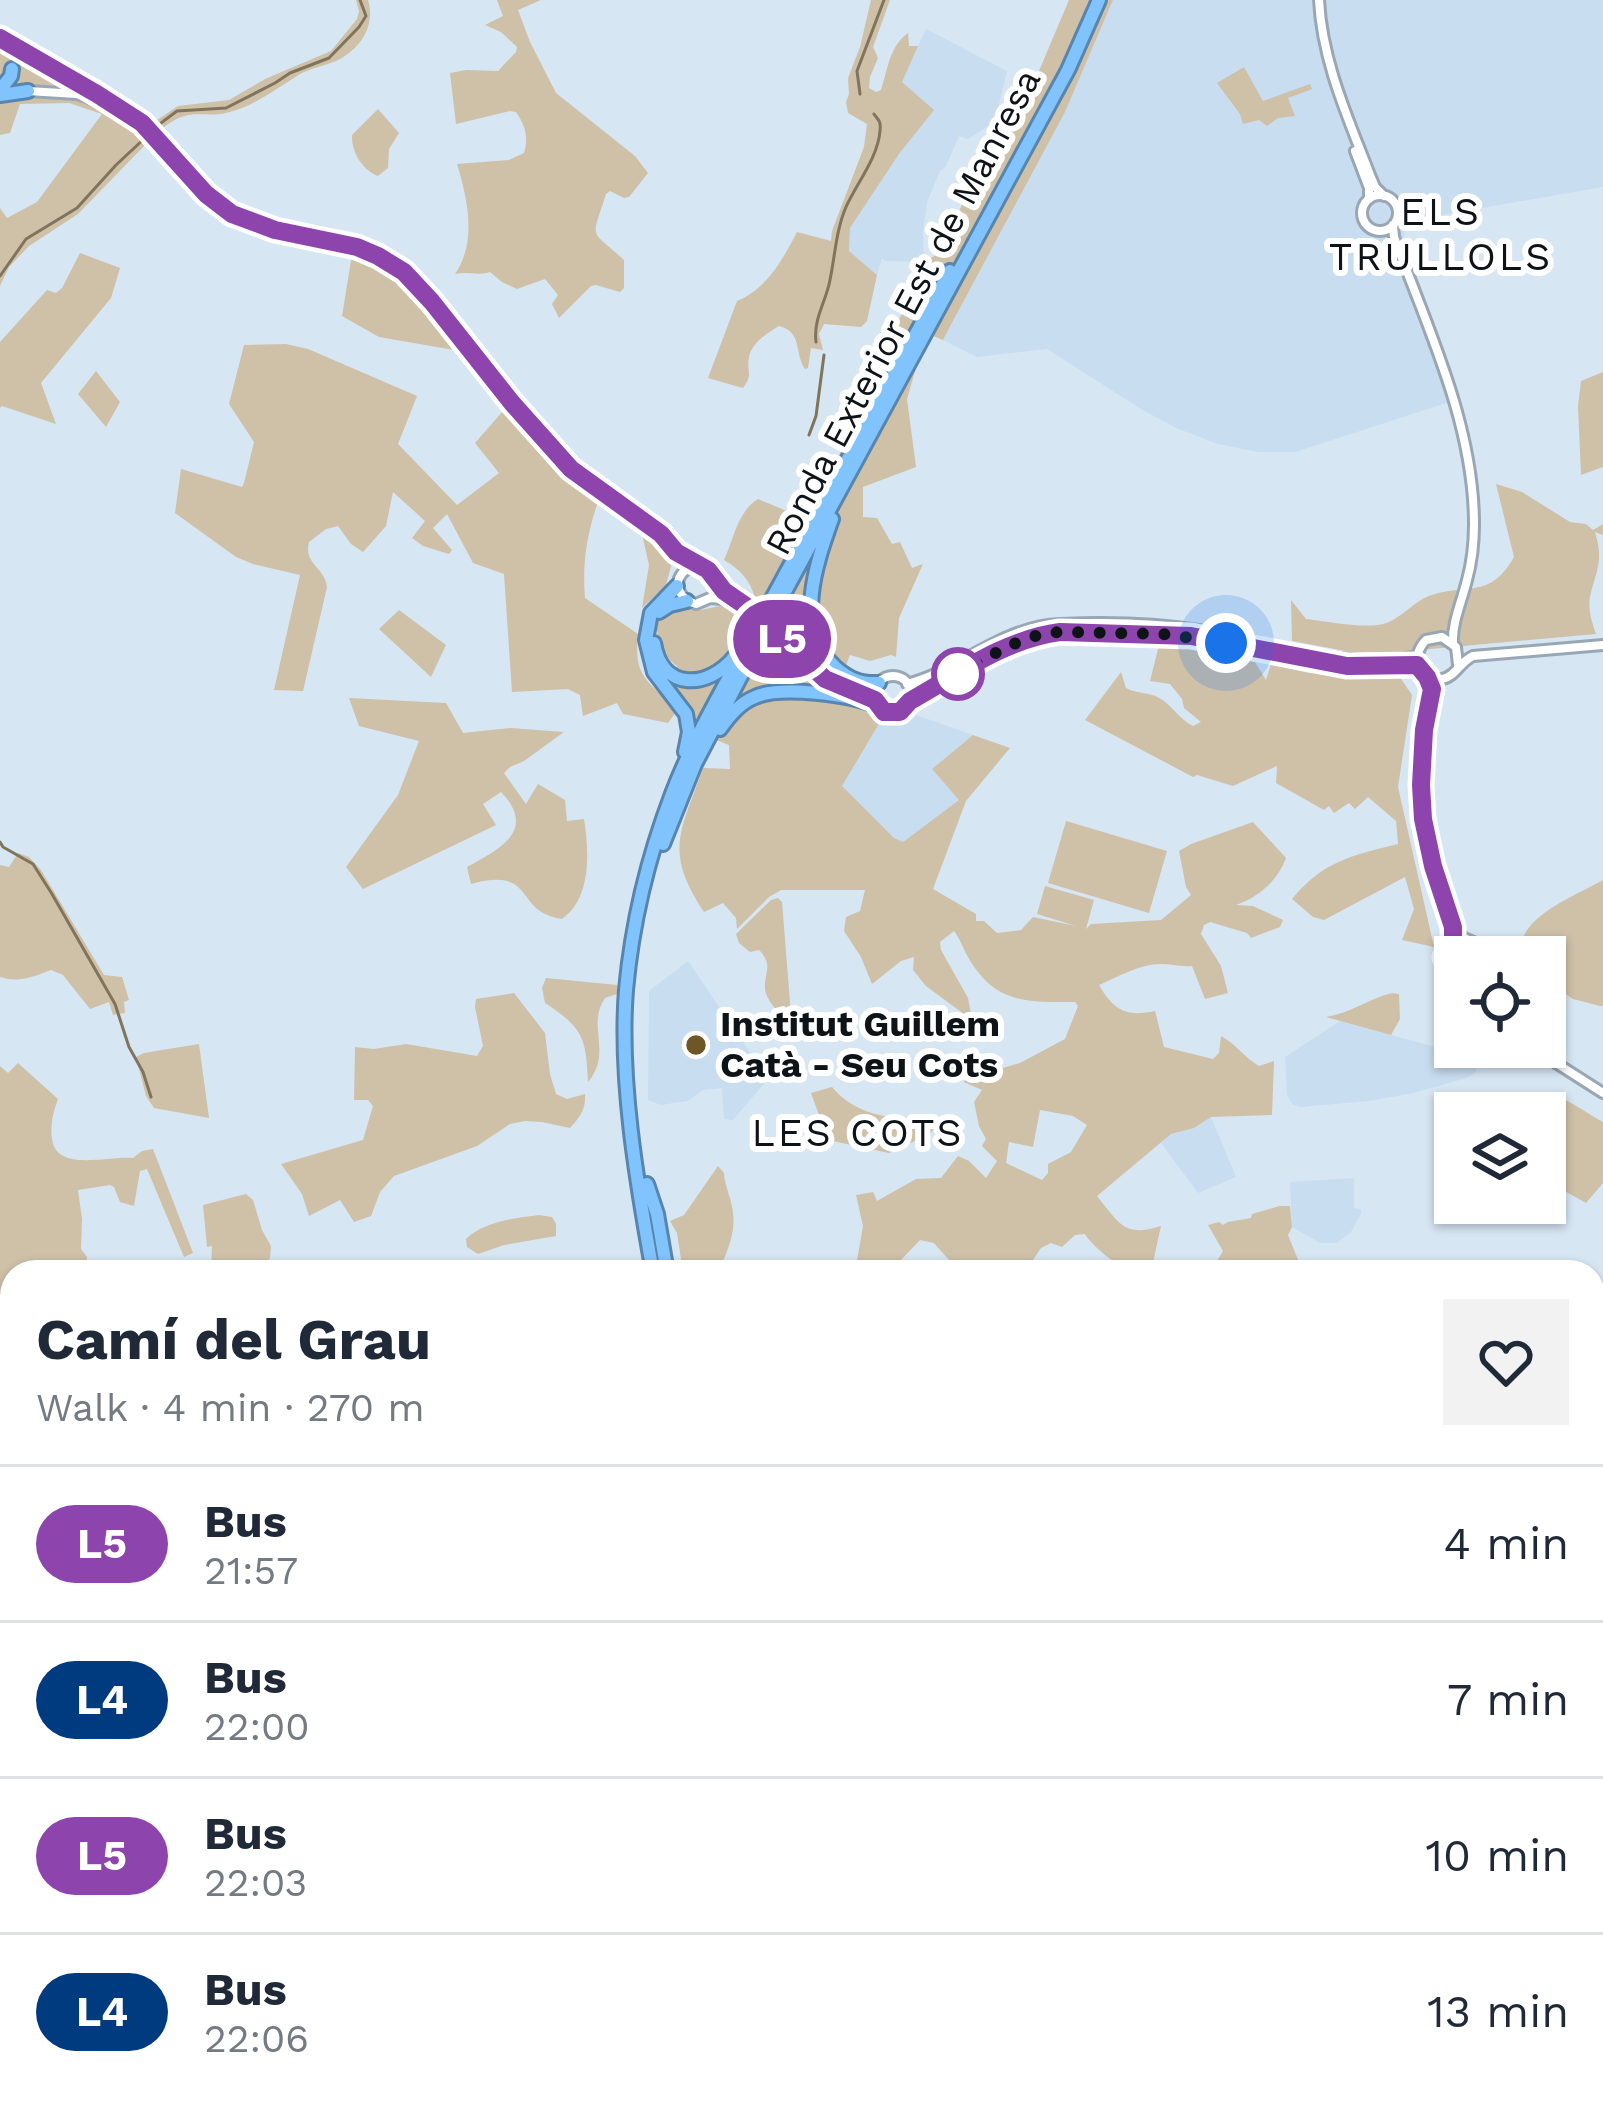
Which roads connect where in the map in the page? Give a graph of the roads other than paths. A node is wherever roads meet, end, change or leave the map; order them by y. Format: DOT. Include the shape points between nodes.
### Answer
graph roads {
  1 [pos="1095,0"];
  2 [pos="1317,0"];
  3 [pos="12,69"];
  4 [pos="28,91"];
  5 [pos="0,92"];
  6 [pos="1384,196"];
  7 [pos="1370,199"];
  8 [pos="1389,228"];
  9 [pos="844,483"];
  10 [pos="676,552"];
  11 [pos="697,566"];
  12 [pos="679,580"];
  13 [pos="715,581"];
  14 [pos="710,598"];
  15 [pos="736,600"];
  16 [pos="687,601"];
  17 [pos="770,610"];
  18 [pos="1453,630"];
  19 [pos="758,633"];
  20 [pos="1442,637"];
  21 [pos="1603,645"];
  22 [pos="1455,646"];
  23 [pos="1473,656"];
  24 [pos="1416,661"];
  25 [pos="1458,664"];
  26 [pos="821,674"];
  27 [pos="1427,677"];
  28 [pos="1441,679"];
  29 [pos="908,684"];
  30 [pos="877,685"];
  31 [pos="1432,696"];
  32 [pos="910,701"];
  33 [pos="876,703"];
  34 [pos="695,764"];
  35 [pos="674,788"];
  36 [pos="1453,927"];
  37 [pos="1453,936"];
  38 [pos="1462,936"];
  39 [pos="1564,1068"];
  40 [pos="1603,1093"];
  41 [pos="655,1260"];
  42 [pos="657,1260"];
  1 -- 9 [label="highway, Ronda Exterior Est de Manresa" via="1068,70"];
  1 -- 17 [label="highway, Ronda Exterior Est de Manresa"];
  2 -- 6 [label="street" via="1332,71"];
  2 -- 7 [label="street" via="1323,58"];
  3 -- 5 [label="highway"];
  4 -- 5 [label="highway"];
  4 -- 10 [label="street" via="112,106 142,123 232,214 357,247 404,272 558,456"];
  6 -- 7 [label="street"];
  6 -- 8 [label="street" via="1398,217"];
  7 -- 8 [label="street" via="1364,221 1373,230"];
  8 -- 18 [label="street" via="1471,472 1473,546"];
  9 -- 17 [label="highway, Ronda Exterior Est de Manresa"];
  9 -- 30 [label="highway" via="815,573 812,622 830,663"];
  10 -- 11 [label="street"];
  10 -- 12 [label="street"];
  11 -- 12 [label="street"];
  11 -- 13 [label="street"];
  12 -- 16 [label="street"];
  12 -- 35 [label="highway" via="651,614 646,640 652,668 689,726"];
  13 -- 14 [label="street"];
  13 -- 15 [label="street"];
  14 -- 15 [label="street"];
  14 -- 16 [label="street"];
  15 -- 26 [label="street"];
  16 -- 19 [label="highway" via="665,607 653,624 657,658 679,678 720,672"];
  17 -- 19 [label="highway, Ronda Exterior Est de Manresa, bridge"];
  18 -- 20 [label="street"];
  18 -- 22 [label="street"];
  19 -- 34 [label="highway, Ronda Exterior Est de Manresa"];
  19 -- 35 [label="highway, Ronda Exterior Est de Manresa"];
  20 -- 22 [label="street"];
  20 -- 24 [label="street" via="1419,646"];
  21 -- 23 [label="street"];
  22 -- 23 [label="street"];
  22 -- 25 [label="street"];
  23 -- 25 [label="street"];
  24 -- 27 [label="street"];
  24 -- 29 [label="street" via="1362,660 1193,629 1058,624 1004,638"];
  24 -- 32 [label="street" via="1347,666 1191,636 1060,632 1008,646"];
  25 -- 28 [label="street"];
  26 -- 30 [label="street"];
  26 -- 33 [label="street"];
  27 -- 28 [label="street"];
  27 -- 31 [label="street"];
  28 -- 31 [label="street"];
  29 -- 30 [label="street" via="894,677"];
  29 -- 32 [label="street"];
  30 -- 33 [label="street"];
  31 -- 36 [label="street" via="1421,763 1423,819"];
  32 -- 33 [label="street" via="896,714"];
  33 -- 34 [label="highway" via="764,693 734,711"];
  34 -- 42 [label="highway, Ronda Exterior Est de Manresa" via="656,865 638,947 634,1088"];
  35 -- 41 [label="highway, Ronda Exterior Est de Manresa" via="638,907 626,994 629,1106"];
  36 -- 37 [label="street"];
  36 -- 38 [label="street"];
  39 -- 40 [label="street"];
}
